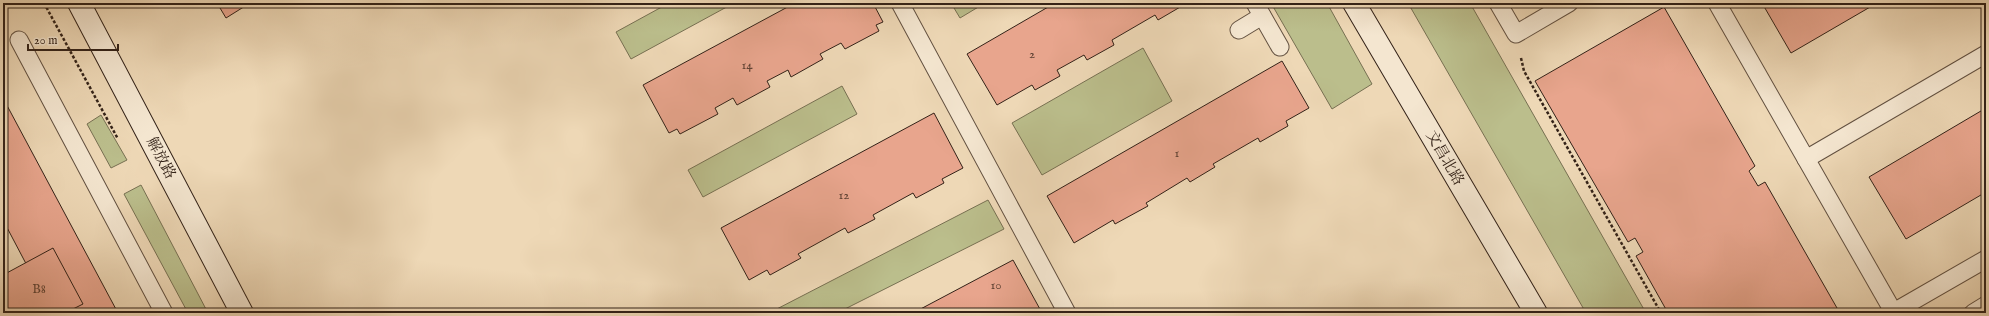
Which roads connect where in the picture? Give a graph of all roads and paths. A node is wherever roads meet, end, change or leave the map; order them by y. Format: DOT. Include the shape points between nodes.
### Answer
graph roads {
  1 [pos="79,3"];
  2 [pos="900,3"];
  3 [pos="1354,3"];
  4 [pos="1498,3"];
  5 [pos="1569,3"];
  6 [pos="1718,3"];
  7 [pos="1259,10"];
  8 [pos="1239,30"];
  9 [pos="1516,34"];
  10 [pos="19,40"];
  11 [pos="1280,47"];
  12 [pos="1986,54"];
  13 [pos="1806,158"];
  14 [pos="1986,259"];
  15 [pos="1986,305"];
  16 [pos="164,313"];
  17 [pos="242,313"];
  18 [pos="1067,313"];
  19 [pos="1536,313"];
  20 [pos="1661,313"];
  21 [pos="1893,313"];
  22 [pos="1973,313"];
  1 -- 17 [label="street, 解放路"];
  2 -- 18 [label="lane"];
  3 -- 19 [label="street, 文昌北路"];
  4 -- 9 [label="lane"];
  5 -- 9 [label="lane"];
  6 -- 13 [label="lane"];
  7 -- 8 [label="lane"];
  7 -- 11 [label="lane"];
  9 -- 20 [label="path" via="1524,71"];
  10 -- 16 [label="lane"];
  12 -- 13 [label="lane"];
  13 -- 21 [label="lane"];
  14 -- 21 [label="lane"];
  15 -- 22 [label="lane"];
}
